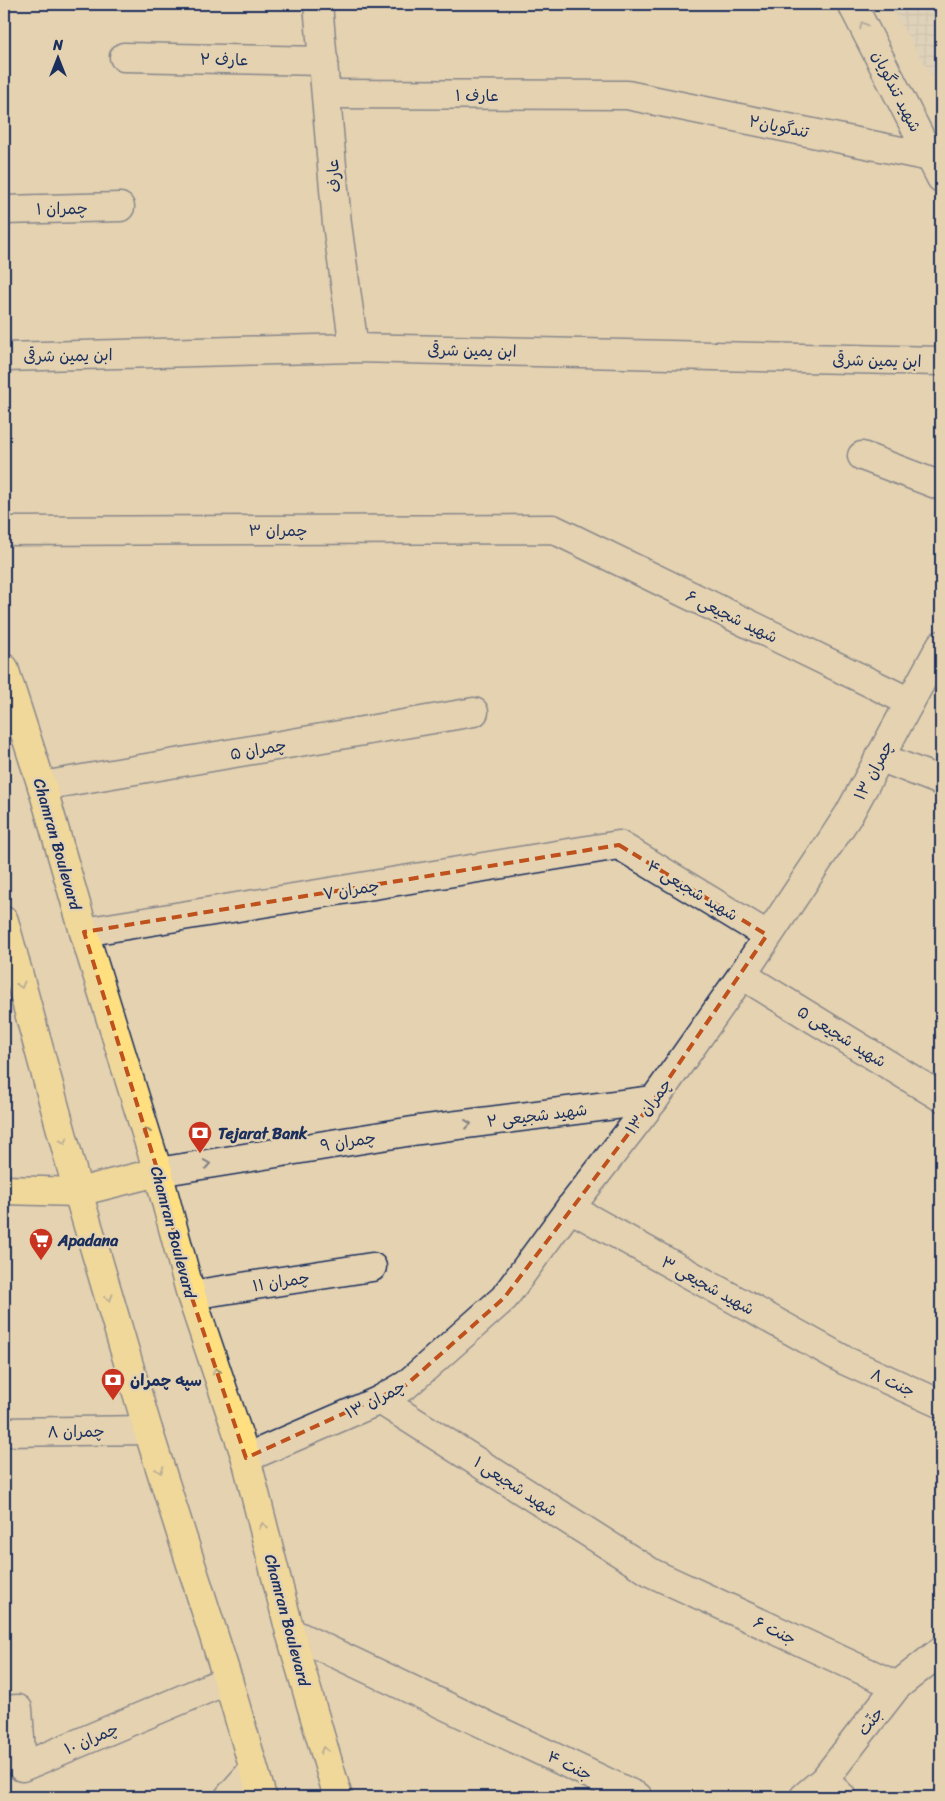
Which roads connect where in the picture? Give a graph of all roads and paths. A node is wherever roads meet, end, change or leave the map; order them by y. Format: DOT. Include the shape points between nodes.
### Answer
graph roads {
  1 [pos="318,4"];
  2 [pos="852,4"];
  3 [pos="124,57"];
  4 [pos="324,61"];
  5 [pos="327,94"];
  6 [pos="627,96"];
  7 [pos="936,167"];
  8 [pos="120,207"];
  9 [pos="4,210"];
  10 [pos="354,348"];
  11 [pos="4,357"];
  12 [pos="941,361"];
  13 [pos="862,456"];
  14 [pos="941,486"];
  15 [pos="553,529"];
  16 [pos="4,531"];
  17 [pos="941,645"];
  18 [pos="4,668"];
  19 [pos="910,702"];
  20 [pos="474,712"];
  21 [pos="879,757"];
  22 [pos="941,781"];
  23 [pos="42,786"];
  24 [pos="619,845"];
  25 [pos="4,921"];
  26 [pos="84,932"];
  27 [pos="767,935"];
  28 [pos="742,974"];
  29 [pos="941,1097"];
  30 [pos="654,1100"];
  31 [pos="419,1130"];
  32 [pos="158,1172"];
  33 [pos="4,1190"];
  34 [pos="78,1192"];
  35 [pos="570,1208"];
  36 [pos="372,1267"];
  37 [pos="191,1295"];
  38 [pos="846,1361"];
  39 [pos="380,1400"];
  40 [pos="941,1404"];
  41 [pos="148,1430"];
  42 [pos="4,1432"];
  43 [pos="246,1458"];
  44 [pos="652,1573"];
  45 [pos="290,1632"];
  46 [pos="941,1650"];
  47 [pos="228,1680"];
  48 [pos="897,1686"];
  49 [pos="4,1710"];
  50 [pos="253,1770"];
  51 [pos="823,1791"];
  52 [pos="229,1797"];
  53 [pos="262,1797"];
  54 [pos="338,1797"];
  55 [pos="638,1797"];
  1 -- 4 [label="street, عارف"];
  7 -- 2 [label="street, شهید تندگویان, one-way"];
  3 -- 4 [label="street, عارف ۲"];
  4 -- 5 [label="street, عارف"];
  5 -- 6 [label="street, عارف ۱"];
  5 -- 10 [label="street, عارف" via="336,224"];
  6 -- 7 [label="street, تندگویان۲"];
  8 -- 9 [label="street, چمران ۱"];
  10 -- 11 [label="street, ابن یمین شرقی"];
  10 -- 12 [label="street, ابن یمین شرقی"];
  13 -- 14 [label="street"];
  15 -- 16 [label="street, چمران ۳"];
  15 -- 19 [label="street, شهید شجیعی ۶"];
  17 -- 19 [label="street, چمران ۱۳"];
  18 -- 23 [label="main road, Chamran Boulevard"];
  19 -- 21 [label="street, چمران ۱۳"];
  20 -- 23 [label="street, چمران ۵"];
  21 -- 22 [label="street"];
  21 -- 27 [label="street, چمران ۱۳" via="849,814"];
  23 -- 26 [label="main road, Chamran Boulevard"];
  24 -- 26 [label="street, چمران ۷"];
  24 -- 27 [label="street, شهید شجیعی ۴"];
  25 -- 34 [label="main road, one-way"];
  32 -- 26 [label="main road, Chamran Boulevard, one-way"];
  27 -- 28 [label="street, چمران ۱۳"];
  28 -- 29 [label="street, شهید شجیعی ۵"];
  28 -- 30 [label="street, چمران ۱۳"];
  31 -- 30 [label="street, شهید شجیعی ۲, one-way"];
  30 -- 35 [label="street, چمران ۱۳"];
  32 -- 31 [label="street, چمران ۹, one-way"];
  32 -- 34 [label="main road"];
  32 -- 37 [label="main road, Chamran Boulevard"];
  33 -- 34 [label="main road"];
  34 -- 41 [label="main road, one-way"];
  35 -- 38 [label="street, شهید شجیعی ۳"];
  35 -- 39 [label="street, چمران ۱۳" via="504,1298 406,1385"];
  36 -- 37 [label="street, چمران ۱۱"];
  43 -- 37 [label="main road, Chamran Boulevard, one-way"];
  38 -- 40 [label="street, جنت ۸"];
  39 -- 43 [label="street, چمران ۱۳"];
  39 -- 44 [label="street, شهید شجیعی ۱"];
  41 -- 42 [label="street, چمران ۸"];
  41 -- 47 [label="main road, one-way"];
  45 -- 43 [label="main road, Chamran Boulevard, one-way"];
  44 -- 48 [label="street, جنت ۶"];
  54 -- 45 [label="main road, Chamran Boulevard, one-way"];
  45 -- 55 [label="street, جنت ۴"];
  46 -- 48 [label="street, جنّت"];
  47 -- 49 [label="street, چمران ۱۰" via="22,1767 18,1709"];
  47 -- 50 [label="main road"];
  48 -- 51 [label="street, جنّت"];
  50 -- 52 [label="street"];
  50 -- 53 [label="main road"];
}
